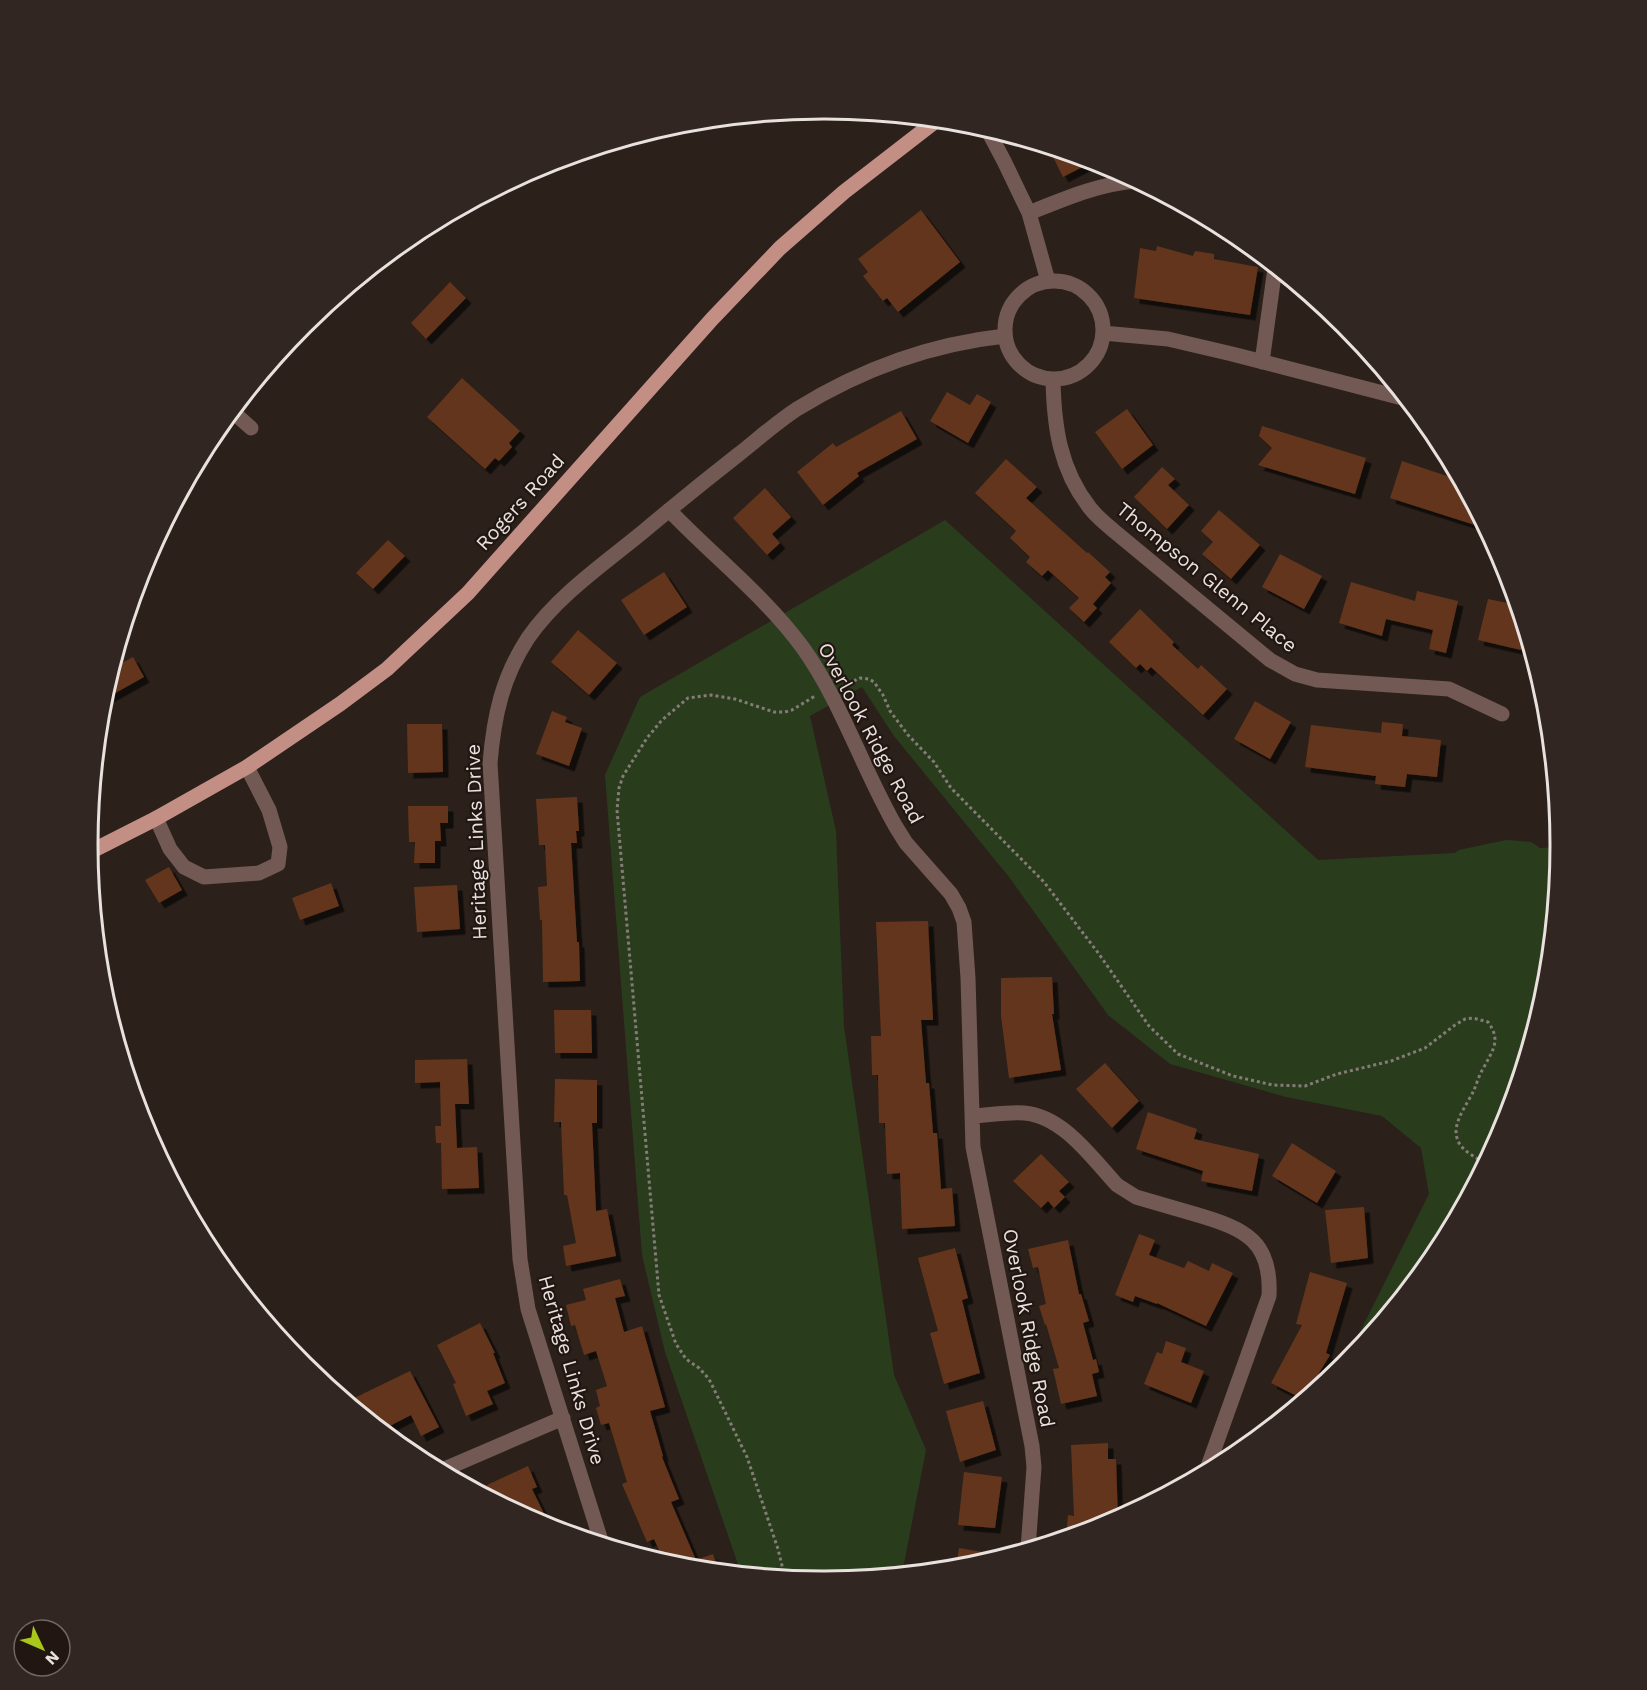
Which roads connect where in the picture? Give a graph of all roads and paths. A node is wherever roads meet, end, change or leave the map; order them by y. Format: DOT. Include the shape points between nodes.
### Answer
graph roads {
  1 [pos="928,127"];
  2 [pos="993,140"];
  3 [pos="1118,182"];
  4 [pos="1029,213"];
  5 [pos="1274,276"];
  6 [pos="1048,281"];
  7 [pos="1103,333"];
  8 [pos="1005,336"];
  9 [pos="1262,362"];
  10 [pos="1053,380"];
  11 [pos="1393,396"];
  12 [pos="238,417"];
  13 [pos="251,428"];
  14 [pos="669,510"];
  15 [pos="829,692"];
  16 [pos="1502,714"];
  17 [pos="247,767"];
  18 [pos="156,818"];
  19 [pos="98,848"];
  20 [pos="973,1116"];
  21 [pos="1478,1159"];
  22 [pos="562,1418"];
  23 [pos="1211,1459"];
  24 [pos="449,1467"];
  25 [pos="599,1535"];
  26 [pos="1029,1541"];
  27 [pos="782,1569"];
  1 -- 17 [label="main road, Rogers Road" via="780,248 468,593 387,669"];
  2 -- 4 [label="street"];
  3 -- 4 [label="street"];
  4 -- 6 [label="street"];
  5 -- 9 [label="street"];
  6 -- 7 [label="street" via="1062,281 1088,294 1102,318"];
  6 -- 8 [label="street" via="1020,294 1011,306"];
  7 -- 9 [label="street" via="1168,339"];
  7 -- 10 [label="street" via="1093,361 1068,378"];
  8 -- 10 [label="street" via="1020,367"];
  8 -- 14 [label="street, Heritage Links Drive" via="971,340 888,363 840,385 795,410"];
  9 -- 11 [label="street"];
  10 -- 16 [label="street, Thompson Glenn Place" via="1062,457 1073,484 1091,509 1270,660 1295,674 1317,680 1449,689"];
  12 -- 13 [label="street"];
  14 -- 15 [label="street, Overlook Ridge Road" via="770,609 803,648"];
  14 -- 22 [label="street, Heritage Links Drive" via="540,621 503,688 492,738 491,789 520,1259 528,1309"];
  15 -- 20 [label="street, Overlook Ridge Road" via="901,836 959,908 966,933"];
  15 -- 21 [label="path" via="860,678 874,682 890,711 951,788 1044,882 1149,1026 1178,1054 1233,1076 1273,1085 1305,1086 1425,1048 1465,1020 1488,1022 1494,1035 1494,1049 1462,1110 1456,1137"];
  15 -- 27 [label="path" via="785,712 711,695 688,698 647,738 623,776 617,810 659,1295 676,1344 686,1359 709,1379 747,1457"];
  17 -- 18 [label="main road, Rogers Road"];
  17 -- 18 [label="street" via="269,810 280,847 278,864 259,873 204,877 184,867 170,849"];
  18 -- 19 [label="main road, Rogers Road"];
  20 -- 23 [label="street" via="1027,1113 1048,1120 1066,1131 1125,1191 1237,1228 1261,1250 1268,1269 1269,1296"];
  20 -- 26 [label="street, Overlook Ridge Road" via="976,1168 1033,1456"];
  22 -- 24 [label="street"];
  22 -- 25 [label="street, Heritage Links Drive"];
}
